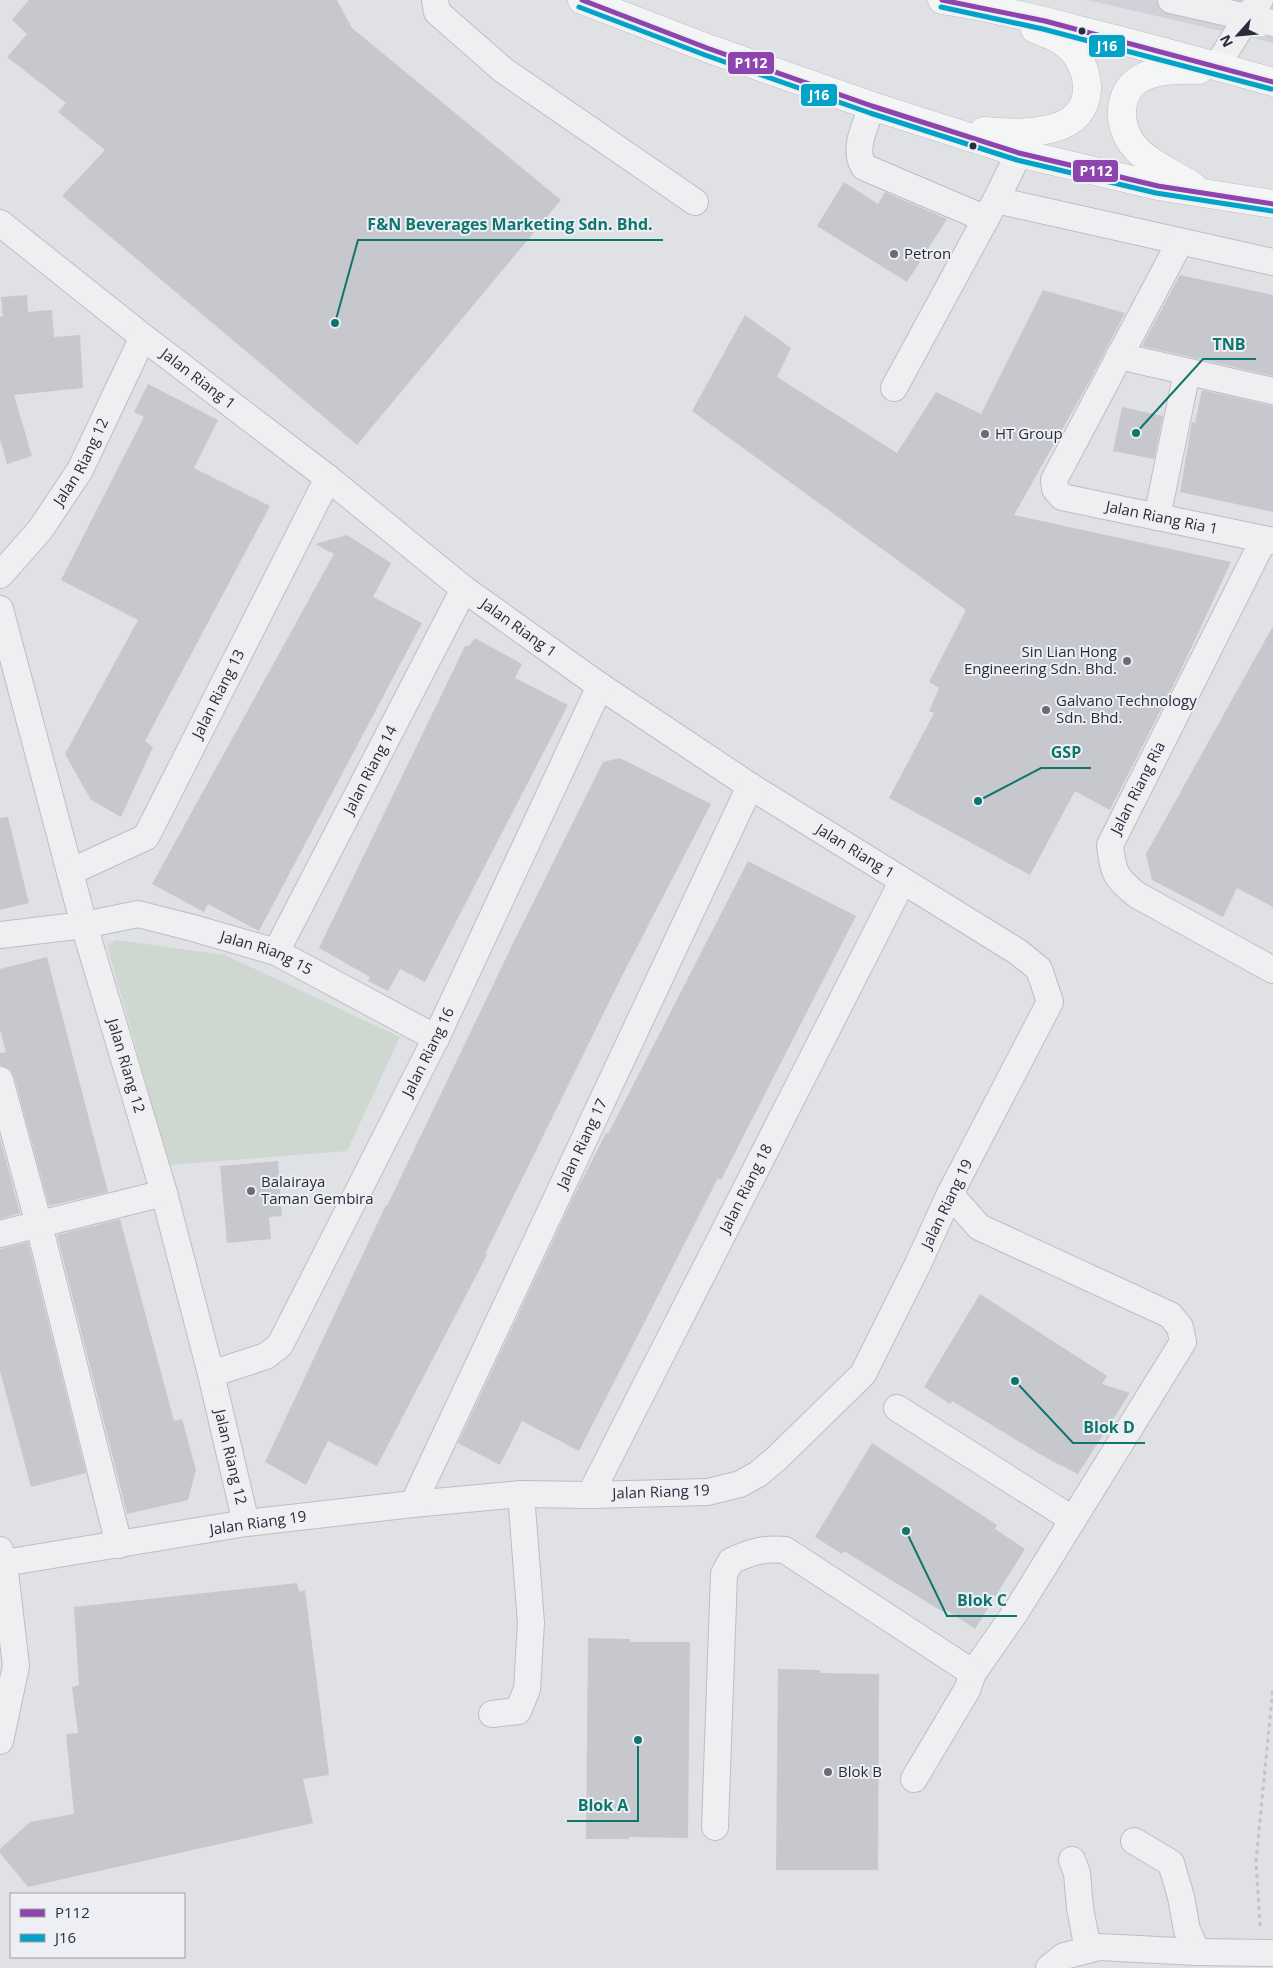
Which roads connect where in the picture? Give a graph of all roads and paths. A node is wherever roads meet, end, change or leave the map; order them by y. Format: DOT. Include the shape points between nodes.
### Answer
graph roads {
  1 [pos="435,0"];
  2 [pos="582,0"];
  3 [pos="942,0"];
  4 [pos="1171,0"];
  5 [pos="984,6"];
  6 [pos="1253,8"];
  7 [pos="1273,23"];
  8 [pos="1225,68"];
  9 [pos="1273,82"];
  10 [pos="872,106"];
  11 [pos="942,128"];
  12 [pos="1019,153"];
  13 [pos="1203,192"];
  14 [pos="695,202"];
  15 [pos="1273,204"];
  16 [pos="991,209"];
  17 [pos="0,222"];
  18 [pos="1180,242"];
  19 [pos="1273,262"];
  20 [pos="143,337"];
  21 [pos="1119,356"];
  22 [pos="1186,372"];
  23 [pos="894,388"];
  24 [pos="1273,391"];
  25 [pos="328,478"];
  26 [pos="1157,517"];
  27 [pos="1268,540"];
  28 [pos="0,576"];
  29 [pos="464,589"];
  30 [pos="0,609"];
  31 [pos="600,686"];
  32 [pos="750,786"];
  33 [pos="70,872"];
  34 [pos="902,882"];
  35 [pos="84,925"];
  36 [pos="0,935"];
  37 [pos="276,952"];
  38 [pos="1273,970"];
  39 [pos="1050,1002"];
  40 [pos="436,1038"];
  41 [pos="0,1080"];
  42 [pos="164,1194"];
  43 [pos="950,1194"];
  44 [pos="39,1225"];
  45 [pos="979,1227"];
  46 [pos="0,1234"];
  47 [pos="917,1266"];
  48 [pos="211,1374"];
  49 [pos="897,1408"];
  50 [pos="521,1494"];
  51 [pos="590,1495"];
  52 [pos="413,1504"];
  53 [pos="1072,1519"];
  54 [pos="246,1523"];
  55 [pos="119,1545"];
  56 [pos="2,1556"];
  57 [pos="973,1673"];
  58 [pos="1273,1687"];
  59 [pos="492,1714"];
  60 [pos="0,1741"];
  61 [pos="914,1779"];
  62 [pos="715,1827"];
  63 [pos="1134,1841"];
  64 [pos="1072,1860"];
  65 [pos="1088,1950"];
  66 [pos="1197,1952"];
  67 [pos="1267,1952"];
  68 [pos="1050,1968"];
  1 -- 14 [label="street" via="437,12 503,70"];
  2 -- 10 [label="main road"];
  3 -- 5 [label="main road"];
  4 -- 6 [label="street"];
  5 -- 8 [label="main road"];
  5 -- 11 [label="main road" via="1063,42 1079,59 1087,76 1084,107 1062,125 1019,134"];
  6 -- 7 [label="street"];
  6 -- 8 [label="street"];
  8 -- 9 [label="main road"];
  8 -- 13 [label="main road" via="1173,69 1153,73 1130,87 1123,99 1121,116 1133,145 1149,159"];
  10 -- 11 [label="main road"];
  10 -- 16 [label="street" via="858,151 864,167 910,186"];
  11 -- 12 [label="main road"];
  12 -- 13 [label="main road" via="1158,186"];
  12 -- 16 [label="street"];
  13 -- 15 [label="main road"];
  16 -- 18 [label="street"];
  16 -- 23 [label="street"];
  17 -- 20 [label="street, Jalan Riang 1"];
  18 -- 19 [label="street"];
  18 -- 21 [label="street"];
  20 -- 25 [label="street, Jalan Riang 1"];
  20 -- 28 [label="street, Jalan Riang 12" via="80,470 40,530"];
  21 -- 22 [label="street"];
  21 -- 26 [label="street, Jalan Riang Ria 1" via="1054,480 1055,489 1062,496"];
  22 -- 24 [label="street"];
  22 -- 26 [label="street"];
  25 -- 29 [label="street, Jalan Riang 1"];
  25 -- 33 [label="street, Jalan Riang 13" via="146,837"];
  26 -- 27 [label="street, Jalan Riang Ria 1"];
  27 -- 38 [label="street, Jalan Riang Ria" via="1110,845 1113,869 1123,884 1137,895"];
  29 -- 31 [label="street, Jalan Riang 1"];
  29 -- 37 [label="street, Jalan Riang 14"];
  30 -- 33 [label="street, Jalan Riang 12"];
  31 -- 32 [label="street, Jalan Riang 1"];
  31 -- 40 [label="street, Jalan Riang 16"];
  32 -- 34 [label="street, Jalan Riang 1"];
  32 -- 52 [label="street, Jalan Riang 17"];
  33 -- 35 [label="street, Jalan Riang 12"];
  34 -- 39 [label="street, Jalan Riang 1" via="1018,952 1040,969"];
  34 -- 51 [label="street, Jalan Riang 18"];
  35 -- 36 [label="street, Jalan Riang 15"];
  35 -- 37 [label="street, Jalan Riang 15" via="138,914"];
  35 -- 42 [label="street, Jalan Riang 12"];
  37 -- 40 [label="street, Jalan Riang 15"];
  39 -- 43 [label="street, Jalan Riang 19"];
  40 -- 48 [label="street, Jalan Riang 16" via="280,1345 266,1356"];
  41 -- 44 [label="street"];
  42 -- 44 [label="street"];
  42 -- 48 [label="street, Jalan Riang 12"];
  43 -- 45 [label="street"];
  43 -- 47 [label="street, Jalan Riang 19"];
  44 -- 46 [label="street"];
  44 -- 55 [label="street"];
  45 -- 47 [label="street" via="938,1237"];
  45 -- 53 [label="street" via="1156,1307 1170,1315 1180,1327 1183,1342"];
  47 -- 51 [label="street, Jalan Riang 19" via="863,1374 758,1474 740,1484 708,1492"];
  48 -- 54 [label="street, Jalan Riang 12"];
  49 -- 53 [label="street"];
  50 -- 51 [label="street, Jalan Riang 19"];
  50 -- 52 [label="street, Jalan Riang 19"];
  50 -- 59 [label="street" via="531,1623 527,1688 518,1711"];
  52 -- 54 [label="street, Jalan Riang 19"];
  53 -- 57 [label="street" via="1017,1610"];
  54 -- 55 [label="street, Jalan Riang 19"];
  55 -- 56 [label="street, Jalan Riang 19"];
  56 -- 60 [label="street" via="16,1666"];
  57 -- 61 [label="street" via="967,1690"];
  57 -- 62 [label="street" via="785,1550 767,1548 731,1561 724,1574"];
  58 -- 67 [label="path" via="1256,1862"];
  63 -- 66 [label="street" via="1171,1863 1187,1930"];
  64 -- 65 [label="street" via="1077,1873"];
  65 -- 66 [label="street" via="1099,1947"];
  65 -- 68 [label="street" via="1064,1956"];
  66 -- 67 [label="street"];
}
